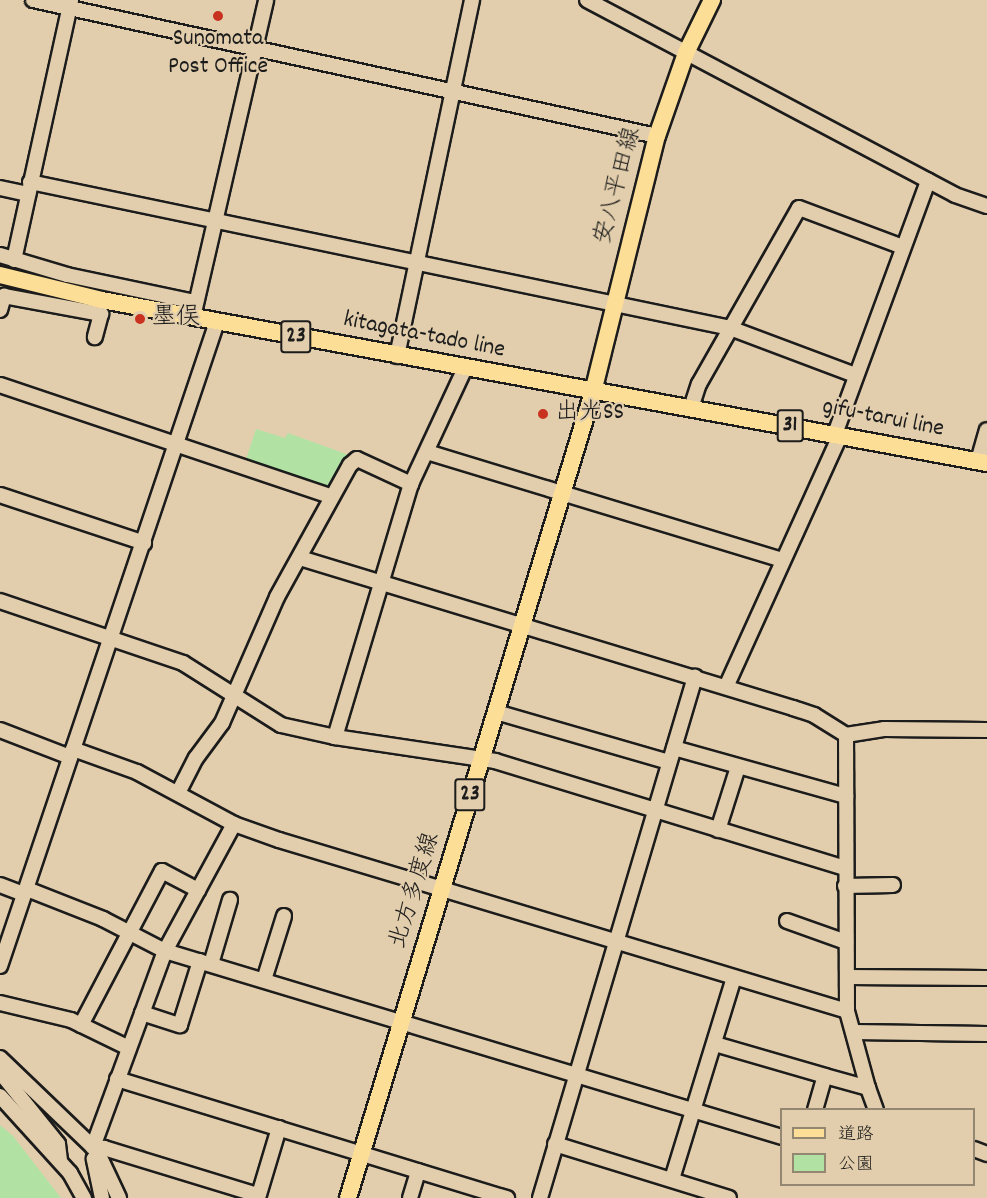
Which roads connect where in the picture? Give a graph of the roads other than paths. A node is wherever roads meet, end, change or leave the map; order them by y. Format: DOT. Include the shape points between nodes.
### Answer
graph roads {
  1 [pos="33,0"];
  2 [pos="266,0"];
  3 [pos="472,0"];
  4 [pos="587,0"];
  5 [pos="712,0"];
  6 [pos="69,5"];
  7 [pos="254,49"];
  8 [pos="686,53"];
  9 [pos="453,92"];
  10 [pos="657,136"];
  11 [pos="928,181"];
  12 [pos="0,188"];
  13 [pos="29,188"];
  14 [pos="987,206"];
  15 [pos="217,220"];
  16 [pos="903,247"];
  17 [pos="0,255"];
  18 [pos="14,260"];
  19 [pos="417,262"];
  20 [pos="0,275"];
  21 [pos="613,303"];
  22 [pos="0,310"];
  23 [pos="193,311"];
  24 [pos="217,322"];
  25 [pos="730,328"];
  26 [pos="95,338"];
  27 [pos="397,356"];
  28 [pos="465,368"];
  29 [pos="855,375"];
  30 [pos="0,385"];
  31 [pos="593,392"];
  32 [pos="691,408"];
  33 [pos="987,430"];
  34 [pos="837,435"];
  35 [pos="178,445"];
  36 [pos="427,452"];
  37 [pos="983,462"];
  38 [pos="411,484"];
  39 [pos="563,492"];
  40 [pos="0,495"];
  41 [pos="332,497"];
  42 [pos="144,543"];
  43 [pos="300,558"];
  44 [pos="782,560"];
  45 [pos="381,581"];
  46 [pos="0,602"];
  47 [pos="523,624"];
  48 [pos="112,639"];
  49 [pos="695,677"];
  50 [pos="726,687"];
  51 [pos="233,692"];
  52 [pos="496,712"];
  53 [pos="0,730"];
  54 [pos="987,730"];
  55 [pos="846,735"];
  56 [pos="335,737"];
  57 [pos="674,748"];
  58 [pos="71,753"];
  59 [pos="481,759"];
  60 [pos="669,762"];
  61 [pos="738,767"];
  62 [pos="179,791"];
  63 [pos="846,796"];
  64 [pos="655,810"];
  65 [pos="234,824"];
  66 [pos="718,830"];
  67 [pos="845,868"];
  68 [pos="0,885"];
  69 [pos="893,885"];
  70 [pos="845,886"];
  71 [pos="442,889"];
  72 [pos="198,890"];
  73 [pos="26,891"];
  74 [pos="230,900"];
  75 [pos="284,916"];
  76 [pos="788,921"];
  77 [pos="130,934"];
  78 [pos="615,941"];
  79 [pos="846,942"];
  80 [pos="165,951"];
  81 [pos="205,963"];
  82 [pos="0,966"];
  83 [pos="847,977"];
  84 [pos="734,978"];
  85 [pos="987,978"];
  86 [pos="264,980"];
  87 [pos="0,1003"];
  88 [pos="847,1011"];
  89 [pos="142,1013"];
  90 [pos="402,1022"];
  91 [pos="81,1025"];
  92 [pos="854,1032"];
  93 [pos="987,1034"];
  94 [pos="715,1044"];
  95 [pos="129,1048"];
  96 [pos="0,1058"];
  97 [pos="0,1072"];
  98 [pos="576,1074"];
  99 [pos="825,1076"];
  100 [pos="117,1079"];
  101 [pos="868,1088"];
  102 [pos="0,1096"];
  103 [pos="815,1108"];
  104 [pos="875,1108"];
  105 [pos="692,1109"];
  106 [pos="279,1128"];
  107 [pos="780,1136"];
  108 [pos="555,1144"];
  109 [pos="95,1149"];
  110 [pos="361,1154"];
  111 [pos="60,1161"];
  112 [pos="418,1171"];
  113 [pos="672,1179"];
  114 [pos="258,1197"];
  115 [pos="84,1198"];
  116 [pos="102,1198"];
  117 [pos="119,1198"];
  118 [pos="348,1198"];
  119 [pos="410,1198"];
  120 [pos="507,1198"];
  121 [pos="540,1198"];
  122 [pos="729,1198"];
  1 -- 6 [label="street"];
  2 -- 7 [label="street"];
  3 -- 9 [label="street"];
  4 -- 8 [label="street"];
  5 -- 8 [label="main road, 安八平田線"];
  6 -- 7 [label="street"];
  6 -- 13 [label="street"];
  7 -- 9 [label="street"];
  7 -- 15 [label="street"];
  8 -- 10 [label="main road, 安八平田線"];
  8 -- 11 [label="street"];
  9 -- 10 [label="street"];
  9 -- 19 [label="street"];
  10 -- 21 [label="main road, 安八平田線"];
  11 -- 14 [label="street"];
  11 -- 16 [label="street"];
  12 -- 13 [label="street"];
  13 -- 15 [label="street"];
  13 -- 18 [label="street"];
  15 -- 19 [label="street"];
  15 -- 23 [label="street"];
  16 -- 25 [label="street" via="799,208"];
  16 -- 29 [label="street"];
  17 -- 18 [label="street"];
  18 -- 23 [label="street" via="190,301"];
  19 -- 21 [label="street"];
  19 -- 27 [label="street"];
  20 -- 23 [label="main road, kitagata-tado line / 23" via="102,300"];
  21 -- 25 [label="street"];
  21 -- 31 [label="main road, 安八平田線"];
  22 -- 26 [label="street" via="4,296 101,314"];
  23 -- 24 [label="main road, kitagata-tado line / 23"];
  24 -- 27 [label="main road, kitagata-tado line / 23"];
  24 -- 35 [label="street"];
  25 -- 29 [label="street"];
  25 -- 32 [label="street" via="699,384"];
  27 -- 28 [label="main road, kitagata-tado line / 23"];
  28 -- 31 [label="main road, kitagata-tado line / 23"];
  28 -- 36 [label="street"];
  29 -- 34 [label="street"];
  30 -- 35 [label="street"];
  31 -- 32 [label="main road, gifu-tarui line / 31"];
  31 -- 39 [label="main road, 北方多度線 / 23"];
  32 -- 34 [label="main road, gifu-tarui line / 31"];
  33 -- 37 [label="street"];
  34 -- 37 [label="main road, gifu-tarui line / 31"];
  34 -- 44 [label="street"];
  35 -- 41 [label="street"];
  35 -- 42 [label="street"];
  36 -- 38 [label="street"];
  36 -- 39 [label="street"];
  38 -- 41 [label="street" via="357,459"];
  38 -- 45 [label="street"];
  39 -- 44 [label="street"];
  39 -- 47 [label="main road, 北方多度線 / 23"];
  40 -- 42 [label="street"];
  41 -- 43 [label="street"];
  42 -- 48 [label="street"];
  43 -- 45 [label="street"];
  43 -- 51 [label="street" via="277,597"];
  44 -- 50 [label="street"];
  45 -- 47 [label="street"];
  45 -- 56 [label="street"];
  46 -- 48 [label="street"];
  47 -- 49 [label="street"];
  47 -- 52 [label="main road, 北方多度線 / 23"];
  48 -- 51 [label="street" via="183,663"];
  48 -- 58 [label="street"];
  49 -- 50 [label="street"];
  49 -- 57 [label="street"];
  50 -- 55 [label="street" via="814,715"];
  51 -- 56 [label="street" via="274,722"];
  51 -- 62 [label="street" via="222,723 196,758"];
  52 -- 59 [label="main road, 北方多度線 / 23"];
  52 -- 60 [label="street"];
  53 -- 58 [label="street"];
  54 -- 55 [label="street" via="884,729"];
  55 -- 63 [label="street"];
  56 -- 59 [label="street"];
  57 -- 60 [label="street"];
  57 -- 61 [label="street"];
  58 -- 62 [label="street"];
  58 -- 73 [label="street"];
  59 -- 64 [label="street"];
  59 -- 71 [label="main road, 北方多度線 / 23"];
  60 -- 64 [label="street"];
  61 -- 63 [label="street"];
  61 -- 66 [label="street"];
  62 -- 65 [label="street"];
  63 -- 67 [label="street"];
  64 -- 66 [label="street"];
  64 -- 78 [label="street"];
  65 -- 71 [label="street"];
  65 -- 72 [label="street"];
  66 -- 67 [label="street"];
  67 -- 70 [label="street"];
  68 -- 73 [label="street"];
  69 -- 70 [label="street"];
  70 -- 79 [label="street"];
  71 -- 78 [label="street"];
  71 -- 90 [label="main road, 北方多度線 / 23"];
  72 -- 77 [label="street" via="162,871"];
  72 -- 80 [label="street"];
  73 -- 77 [label="street"];
  73 -- 82 [label="street"];
  74 -- 81 [label="street"];
  75 -- 86 [label="street"];
  76 -- 79 [label="street"];
  77 -- 80 [label="street"];
  77 -- 91 [label="street"];
  78 -- 84 [label="street"];
  78 -- 98 [label="street"];
  79 -- 83 [label="street"];
  80 -- 81 [label="street"];
  80 -- 89 [label="street"];
  81 -- 86 [label="street"];
  81 -- 89 [label="street" via="180,1025"];
  83 -- 85 [label="street"];
  83 -- 88 [label="street"];
  84 -- 88 [label="street"];
  84 -- 94 [label="street"];
  86 -- 90 [label="street"];
  87 -- 91 [label="street"];
  88 -- 92 [label="street"];
  89 -- 95 [label="street"];
  90 -- 98 [label="street"];
  90 -- 110 [label="main road, 北方多度線 / 23"];
  91 -- 95 [label="street"];
  92 -- 93 [label="street"];
  92 -- 101 [label="street"];
  94 -- 99 [label="street"];
  94 -- 105 [label="street"];
  95 -- 100 [label="street"];
  96 -- 109 [label="street"];
  97 -- 111 [label="street" via="58,1144"];
  98 -- 105 [label="street"];
  98 -- 108 [label="street"];
  99 -- 101 [label="street"];
  99 -- 103 [label="street"];
  100 -- 106 [label="street"];
  100 -- 109 [label="street"];
  101 -- 104 [label="street"];
  102 -- 111 [label="street"];
  105 -- 107 [label="street"];
  105 -- 113 [label="street"];
  106 -- 110 [label="street"];
  106 -- 114 [label="street"];
  108 -- 113 [label="street"];
  108 -- 121 [label="street"];
  109 -- 114 [label="street" via="126,1154"];
  109 -- 116 [label="street"];
  109 -- 117 [label="street"];
  110 -- 112 [label="street"];
  110 -- 118 [label="main road, 北方多度線 / 23"];
  111 -- 115 [label="street"];
  112 -- 119 [label="street"];
  112 -- 120 [label="street"];
  113 -- 122 [label="street"];
}
